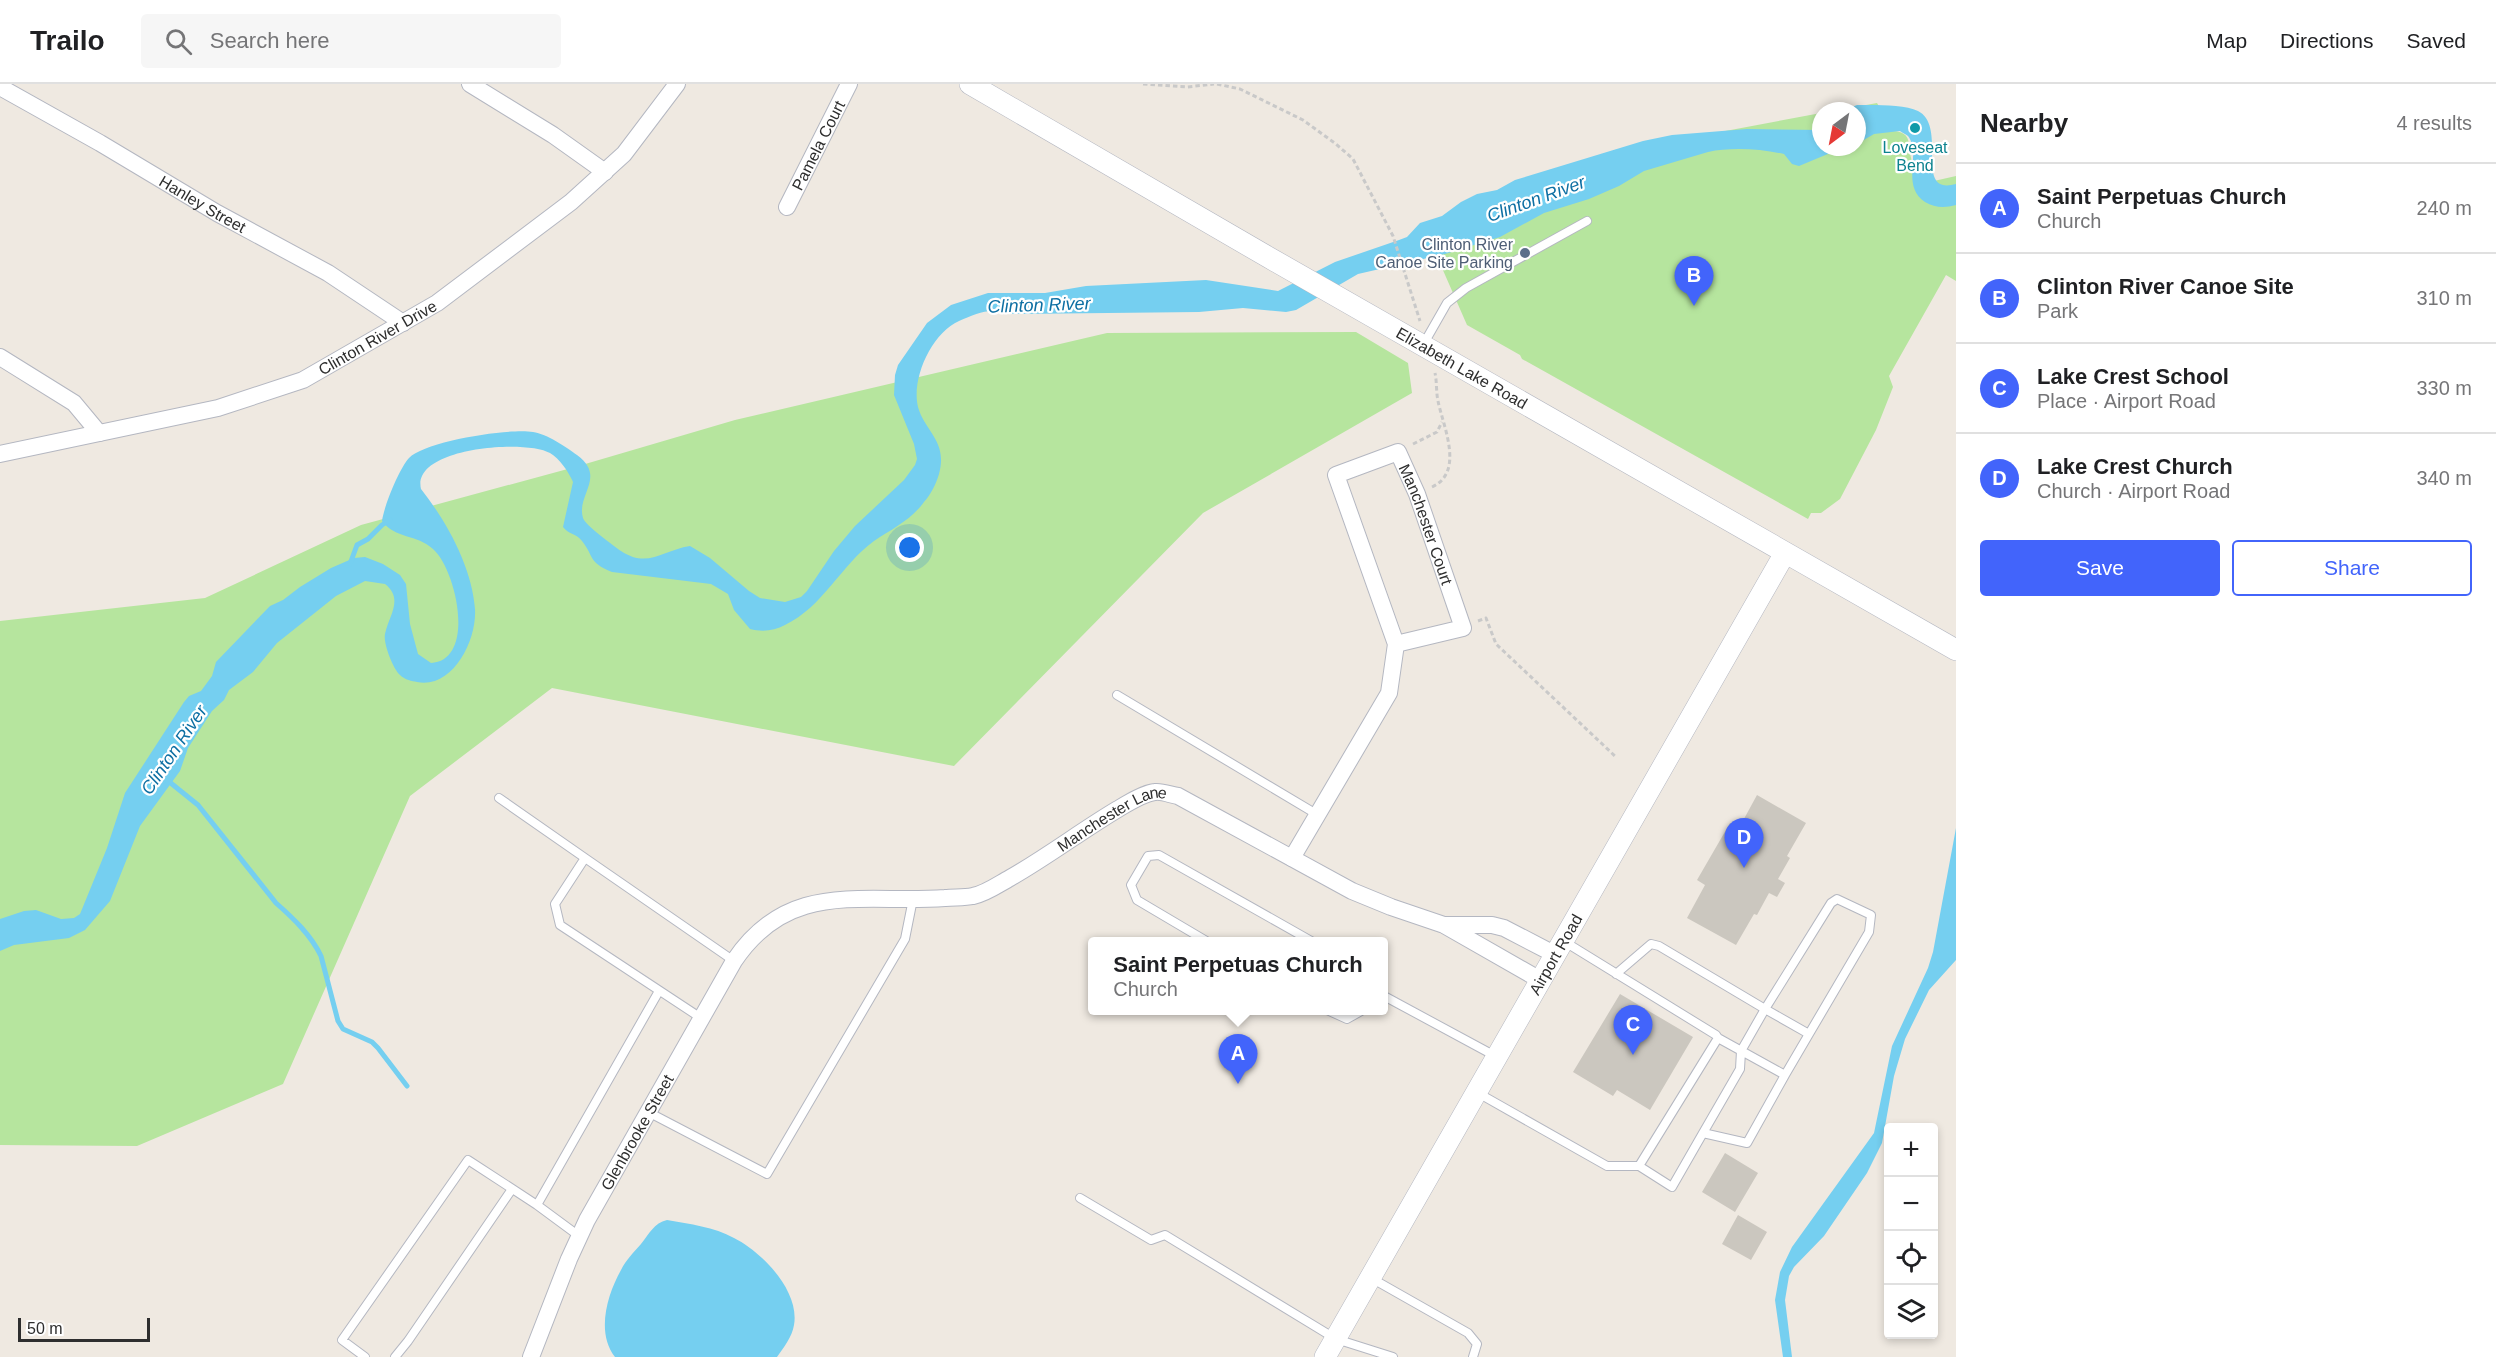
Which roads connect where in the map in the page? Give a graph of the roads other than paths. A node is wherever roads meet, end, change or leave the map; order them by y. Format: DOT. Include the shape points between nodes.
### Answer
graph roads {
  1 [pos="471,84"];
  2 [pos="677,84"];
  3 [pos="849,84"];
  4 [pos="970,84"];
  5 [pos="0,87"];
  6 [pos="604,172"];
  7 [pos="787,207"];
  8 [pos="1587,221"];
  9 [pos="403,323"];
  10 [pos="1422,346"];
  11 [pos="0,357"];
  12 [pos="99,433"];
  13 [pos="0,454"];
  14 [pos="1785,553"];
  15 [pos="1396,644"];
  16 [pos="1956,650"];
  17 [pos="1117,695"];
  18 [pos="499,798"];
  19 [pos="1318,814"];
  20 [pos="585,858"];
  21 [pos="1292,858"];
  22 [pos="914,899"];
  23 [pos="768,922"];
  24 [pos="1444,925"];
  25 [pos="1200,937"];
  26 [pos="1304,937"];
  27 [pos="1560,948"];
  28 [pos="734,961"];
  29 [pos="1616,974"];
  30 [pos="1542,981"];
  31 [pos="659,991"];
  32 [pos="1388,999"];
  33 [pos="1765,1009"];
  34 [pos="1337,1015"];
  35 [pos="1355,1015"];
  36 [pos="701,1018"];
  37 [pos="1809,1034"];
  38 [pos="1718,1038"];
  39 [pos="1741,1051"];
  40 [pos="1498,1057"];
  41 [pos="1785,1075"];
  42 [pos="1478,1093"];
  43 [pos="648,1112"];
  44 [pos="1703,1133"];
  45 [pos="1639,1166"];
  46 [pos="512,1189"];
  47 [pos="1080,1198"];
  48 [pos="537,1205"];
  49 [pos="579,1236"];
  50 [pos="1371,1278"];
  51 [pos="1330,1348"];
  52 [pos="535,1355"];
  53 [pos="365,1357"];
  54 [pos="395,1357"];
  55 [pos="1393,1357"];
  56 [pos="1473,1357"];
  1 -- 6 [label="street"];
  2 -- 6 [label="street, Clinton River Drive" via="624,154"];
  3 -- 7 [label="street, Pamela Court"];
  4 -- 10 [label="street, Elizabeth Lake Road"];
  5 -- 9 [label="street, Hanley Street" via="328,273"];
  6 -- 9 [label="street, Clinton River Drive" via="500,257"];
  8 -- 10 [label="lane" via="1466,288 1447,303"];
  9 -- 12 [label="street, Clinton River Drive" via="303,380 218,408"];
  10 -- 14 [label="street, Elizabeth Lake Road"];
  11 -- 12 [label="street" via="74,403"];
  12 -- 13 [label="street, Clinton River Drive"];
  14 -- 16 [label="street, Elizabeth Lake Road"];
  14 -- 27 [label="street, Airport Road"];
  15 -- 15 [label="street, Manchester Court" via="1336,475 1398,452 1417,494 1463,628"];
  15 -- 19 [label="street, Manchester Court" via="1389,693"];
  17 -- 19 [label="lane"];
  18 -- 20 [label="lane"];
  19 -- 21 [label="street, Manchester Court"];
  20 -- 28 [label="lane"];
  20 -- 31 [label="lane" via="555,904 560,925"];
  21 -- 22 [label="street, Manchester Lane" via="1178,796 1155,792 1127,804 1029,867 974,896"];
  21 -- 24 [label="street, Manchester Lane" via="1352,891"];
  22 -- 23 [label="street, Manchester Lane" via="831,900 801,907"];
  22 -- 43 [label="lane" via="905,939 767,1174"];
  23 -- 28 [label="street, Glenbrooke Street"];
  24 -- 27 [label="street, Manchester Lane" via="1492,925"];
  24 -- 30 [label="street, Manchester Lane"];
  25 -- 26 [label="lane" via="1137,900 1131,885 1148,856 1160,855"];
  27 -- 29 [label="lane"];
  27 -- 30 [label="street, Airport Road"];
  28 -- 36 [label="street, Glenbrooke Street"];
  29 -- 33 [label="lane" via="1651,944"];
  29 -- 38 [label="lane"];
  30 -- 40 [label="street, Airport Road"];
  31 -- 36 [label="lane"];
  31 -- 48 [label="lane"];
  32 -- 40 [label="lane"];
  33 -- 37 [label="lane"];
  33 -- 37 [label="lane" via="1832,903 1838,899 1871,915 1869,932"];
  33 -- 39 [label="lane"];
  34 -- 35 [label="lane" via="1347,1019"];
  36 -- 43 [label="street, Glenbrooke Street"];
  37 -- 41 [label="lane"];
  38 -- 39 [label="lane"];
  38 -- 45 [label="lane"];
  39 -- 41 [label="lane"];
  39 -- 44 [label="lane" via="1740,1069"];
  40 -- 42 [label="street, Airport Road"];
  41 -- 44 [label="lane" via="1747,1143"];
  42 -- 45 [label="lane" via="1607,1166"];
  42 -- 50 [label="street, Airport Road"];
  43 -- 49 [label="street, Glenbrooke Street"];
  44 -- 45 [label="lane" via="1672,1187"];
  46 -- 48 [label="lane"];
  46 -- 53 [label="lane" via="468,1160 342,1340"];
  46 -- 54 [label="lane"];
  47 -- 51 [label="lane" via="1150,1240 1165,1235"];
  48 -- 49 [label="lane"];
  49 -- 52 [label="street, Glenbrooke Street"];
  50 -- 51 [label="street, Airport Road"];
  50 -- 56 [label="lane" via="1468,1333 1477,1344"];
  51 -- 55 [label="lane"];
}
